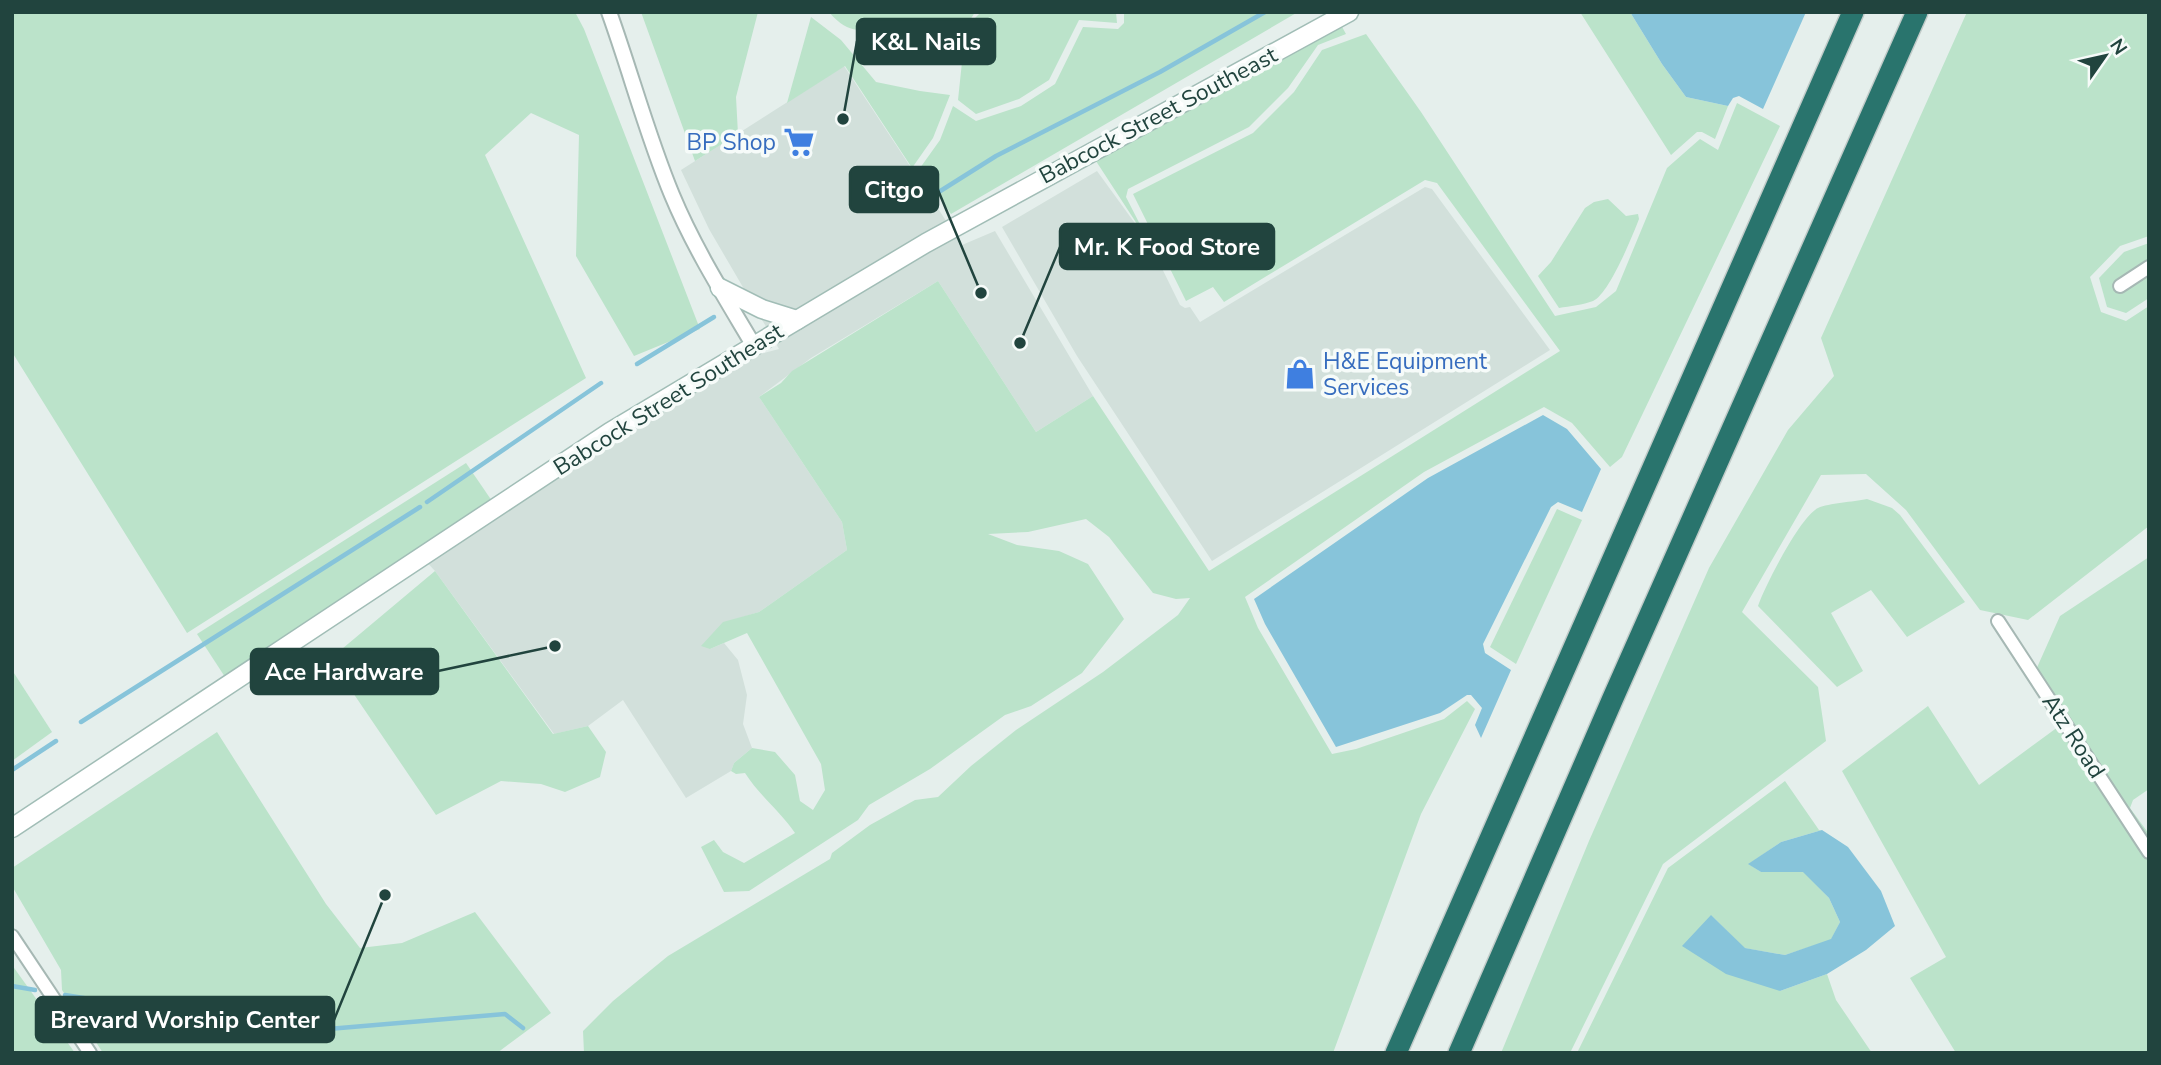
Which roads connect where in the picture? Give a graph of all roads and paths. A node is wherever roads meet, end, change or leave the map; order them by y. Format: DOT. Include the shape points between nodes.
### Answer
graph roads {
  1 [pos="609,12"];
  2 [pos="1348,12"];
  3 [pos="1853,12"];
  4 [pos="1917,12"];
  5 [pos="2149,267"];
  6 [pos="2120,286"];
  7 [pos="720,288"];
  8 [pos="797,320"];
  9 [pos="754,346"];
  10 [pos="1998,621"];
  11 [pos="12,828"];
  12 [pos="2149,852"];
  13 [pos="12,936"];
  14 [pos="90,1053"];
  15 [pos="1396,1053"];
  16 [pos="1459,1053"];
  1 -- 7 [label="street" via="673,198"];
  2 -- 8 [label="main road, Babcock Street Southeast" via="977,214"];
  3 -- 15 [label="highway"];
  4 -- 16 [label="highway"];
  5 -- 6 [label="street"];
  7 -- 8 [label="main road"];
  7 -- 9 [label="street"];
  8 -- 9 [label="main road, Babcock Street Southeast"];
  9 -- 11 [label="main road, Babcock Street Southeast" via="610,432"];
  10 -- 12 [label="street, Atz Road"];
  13 -- 14 [label="street"];
}
